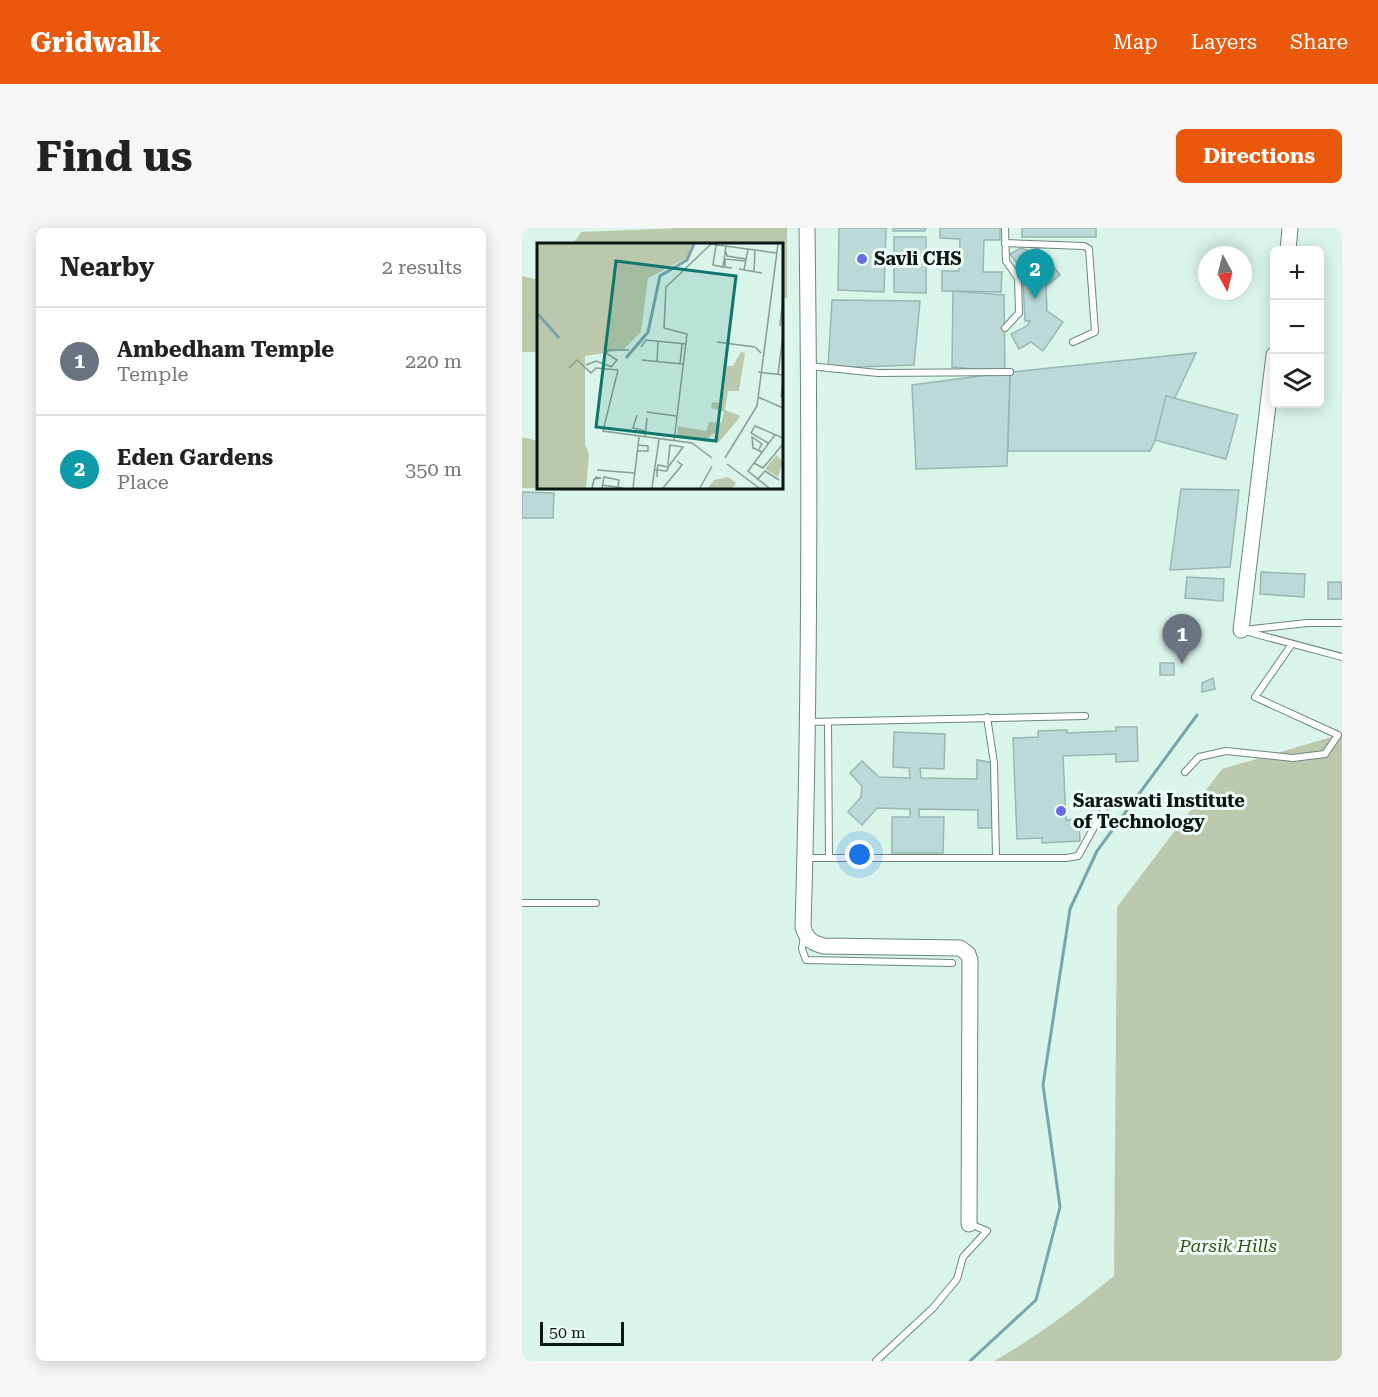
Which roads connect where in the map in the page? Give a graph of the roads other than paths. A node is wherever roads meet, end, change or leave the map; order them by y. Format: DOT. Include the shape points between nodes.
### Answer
graph roads {
  1 [pos="807,228"];
  2 [pos="1005,228"];
  3 [pos="1290,228"];
  4 [pos="1005,243"];
  5 [pos="1288,246"];
  6 [pos="1005,328"];
  7 [pos="1073,342"];
  8 [pos="809,365"];
  9 [pos="1010,372"];
  10 [pos="1270,394"];
  11 [pos="1342,623"];
  12 [pos="1240,630"];
  13 [pos="1292,644"];
  14 [pos="1342,657"];
  15 [pos="1085,716"];
  16 [pos="987,717"];
  17 [pos="807,722"];
  18 [pos="828,722"];
  19 [pos="1185,772"];
  20 [pos="1106,806"];
  21 [pos="996,857"];
  22 [pos="805,858"];
  23 [pos="829,858"];
  24 [pos="522,903"];
  25 [pos="596,903"];
  26 [pos="805,933"];
  27 [pos="952,963"];
  28 [pos="969,1224"];
  29 [pos="876,1361"];
  1 -- 8 [label="street"];
  2 -- 4 [label="lane"];
  3 -- 5 [label="street"];
  4 -- 6 [label="lane" via="1006,261 1018,278 1019,313"];
  4 -- 7 [label="lane" via="1089,249 1095,332"];
  8 -- 9 [label="lane" via="878,373"];
  8 -- 17 [label="street"];
  10 -- 12 [label="street"];
  11 -- 12 [label="lane"];
  12 -- 13 [label="lane"];
  13 -- 14 [label="lane"];
  13 -- 19 [label="lane" via="1255,697 1338,735 1325,754 1293,758 1226,751 1199,757"];
  15 -- 16 [label="lane"];
  16 -- 18 [label="lane"];
  16 -- 21 [label="lane" via="994,763"];
  17 -- 18 [label="lane"];
  17 -- 22 [label="street"];
  18 -- 23 [label="lane"];
  20 -- 21 [label="lane" via="1078,856"];
  21 -- 23 [label="lane"];
  22 -- 23 [label="lane"];
  22 -- 26 [label="street"];
  24 -- 25 [label="lane"];
  26 -- 27 [label="lane" via="802,949 806,960"];
  26 -- 28 [label="street" via="813,944 824,946 960,948 968,954"];
  28 -- 29 [label="lane" via="987,1232 963,1257 957,1279 933,1308"];
}
